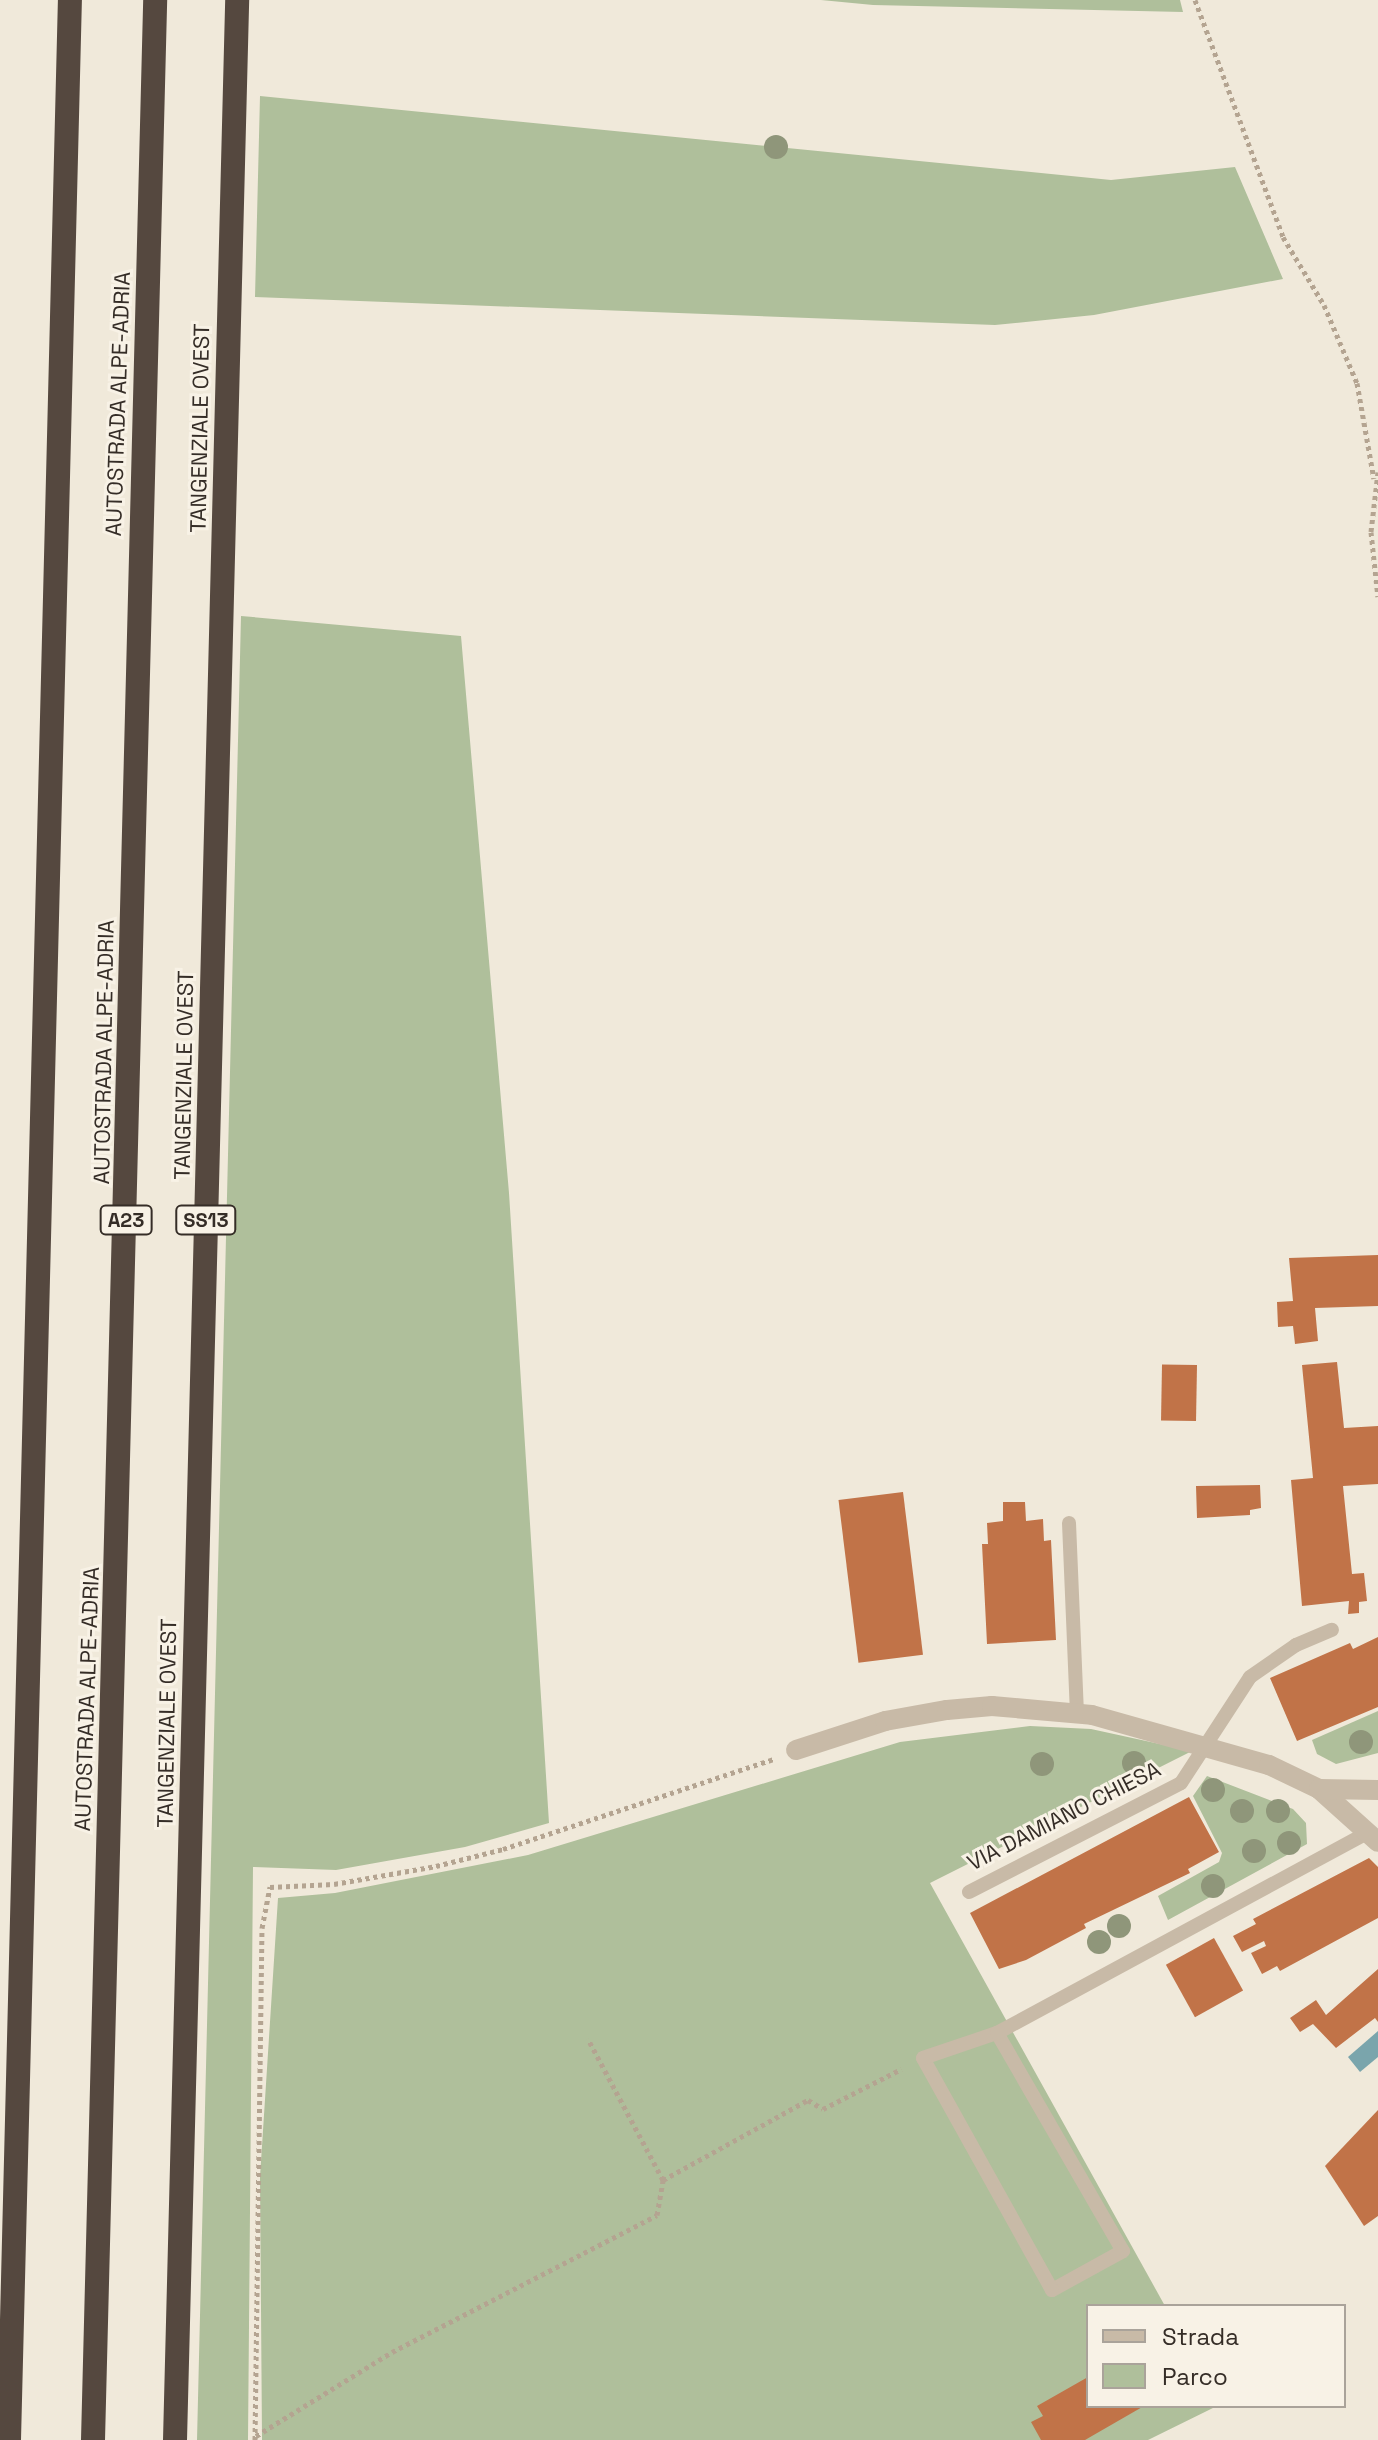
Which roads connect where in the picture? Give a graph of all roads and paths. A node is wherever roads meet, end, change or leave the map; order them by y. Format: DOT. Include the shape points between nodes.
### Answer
graph roads {
  1 [pos="70,0"];
  2 [pos="155,0"];
  3 [pos="237,0"];
  4 [pos="1195,0"];
  5 [pos="1378,472"];
  6 [pos="1374,479"];
  7 [pos="1378,597"];
  8 [pos="1069,1523"];
  9 [pos="1332,1630"];
  10 [pos="1077,1713"];
  11 [pos="1206,1743"];
  12 [pos="796,1750"];
  13 [pos="1319,1789"];
  14 [pos="1378,1790"];
  15 [pos="1372,1838"];
  16 [pos="969,1892"];
  17 [pos="997,2033"];
  18 [pos="588,2039"];
  19 [pos="923,2058"];
  20 [pos="663,2180"];
  21 [pos="255,2438"];
  22 [pos="9,2440"];
  23 [pos="93,2440"];
  24 [pos="175,2440"];
  1 -- 22 [label="highway"];
  2 -- 23 [label="highway, AUTOSTRADA ALPE-ADRIA / A23"];
  3 -- 24 [label="highway, TANGENZIALE OVEST / SS13"];
  4 -- 6 [label="path" via="1283,237 1324,305 1357,383"];
  5 -- 6 [label="path"];
  6 -- 7 [label="path" via="1371,532"];
  8 -- 10 [label="lane"];
  9 -- 11 [label="lane, VIA DAMIANO CHIESA" via="1277,1656 1250,1677"];
  10 -- 11 [label="street, VIA DAMIANO CHIESA"];
  10 -- 12 [label="street, VIA DAMIANO CHIESA" via="992,1706 947,1710 885,1721"];
  11 -- 13 [label="street, VIA DAMIANO CHIESA"];
  11 -- 16 [label="lane, VIA DAMIANO CHIESA" via="1181,1783"];
  12 -- 21 [label="path" via="503,1849 369,1878 270,1887 262,1928"];
  13 -- 14 [label="street, VIA DAMIANO CHIESA" via="1366,1794"];
  13 -- 15 [label="street, VIA DAMIANO CHIESA"];
  15 -- 17 [label="lane"];
  17 -- 19 [label="lane"];
  17 -- 19 [label="lane" via="1123,2251 1052,2290"];
  18 -- 20 [label="path"];
  19 -- 20 [label="path" via="823,2109 808,2100"];
  20 -- 21 [label="path" via="657,2215 392,2352"];
}
